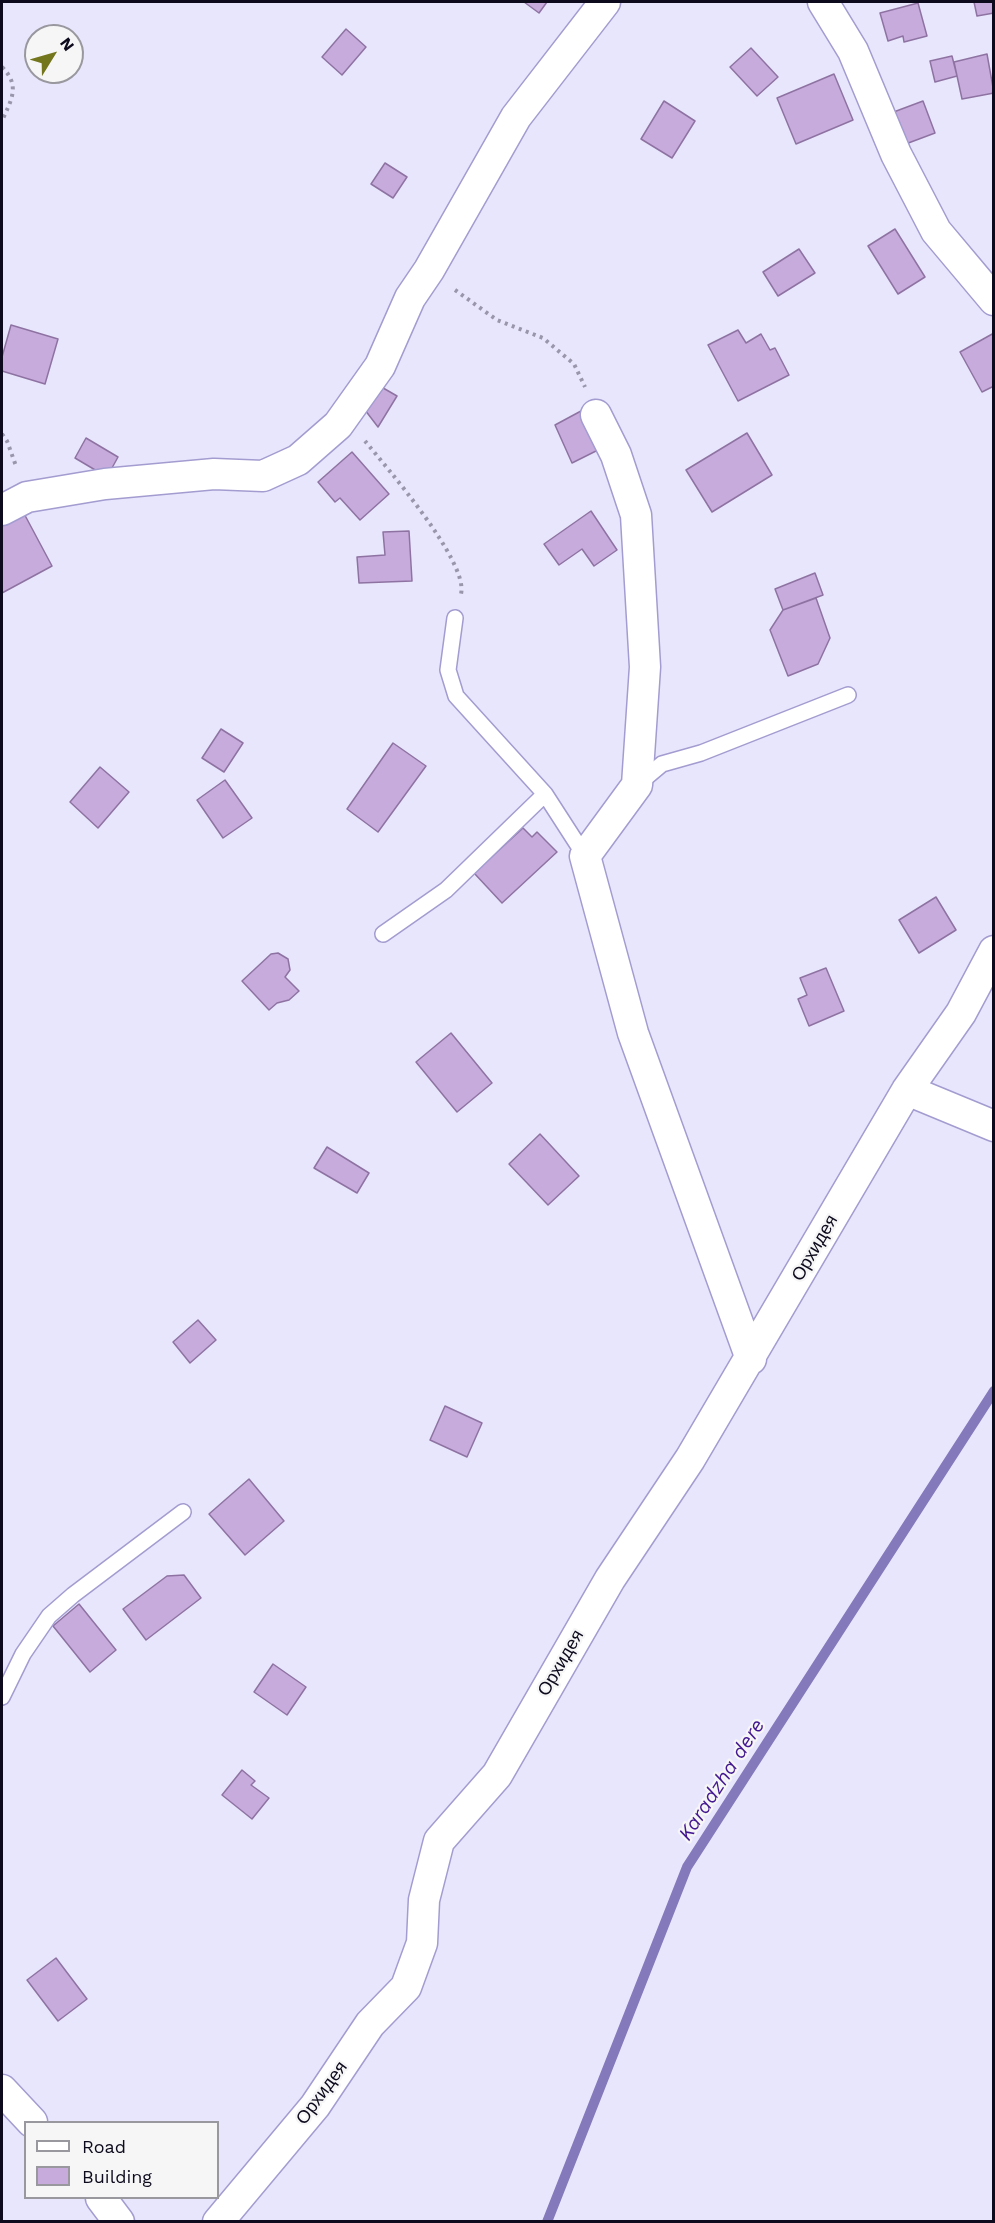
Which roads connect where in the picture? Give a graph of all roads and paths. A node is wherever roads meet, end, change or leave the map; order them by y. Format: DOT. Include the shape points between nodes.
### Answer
graph roads {
  1 [pos="605,2"];
  2 [pos="823,2"];
  3 [pos="2,67"];
  4 [pos="2,121"];
  5 [pos="429,270"];
  6 [pos="993,300"];
  7 [pos="596,415"];
  8 [pos="342,420"];
  9 [pos="2,510"];
  10 [pos="455,618"];
  11 [pos="848,695"];
  12 [pos="637,785"];
  13 [pos="545,794"];
  14 [pos="585,856"];
  15 [pos="383,934"];
  16 [pos="993,951"];
  17 [pos="907,1090"];
  18 [pos="993,1126"];
  19 [pos="750,1359"];
  20 [pos="183,1512"];
  21 [pos="2,1697"];
  22 [pos="2,2090"];
  23 [pos="31,2121"];
  24 [pos="102,2199"];
  25 [pos="119,2222"];
  26 [pos="218,2222"];
  1 -- 5 [label="street" via="516,117"];
  2 -- 6 [label="street" via="853,51 896,154 936,231"];
  3 -- 4 [label="path" via="14,90"];
  5 -- 7 [label="path" via="496,320 543,338 574,364"];
  5 -- 8 [label="street" via="410,298 380,366"];
  7 -- 12 [label="street" via="616,455 636,515 645,667"];
  8 -- 9 [label="street" via="298,460 263,476 214,474 105,484 27,497"];
  8 -- 10 [label="path" via="364,439 412,500 459,570 462,589"];
  10 -- 13 [label="lane" via="448,670 456,696"];
  11 -- 12 [label="lane" via="701,753 662,764"];
  12 -- 14 [label="street"];
  13 -- 14 [label="lane"];
  13 -- 15 [label="lane" via="446,890"];
  14 -- 19 [label="street" via="633,1033"];
  16 -- 17 [label="street, Орхидея" via="961,1013"];
  17 -- 18 [label="street"];
  17 -- 19 [label="street, Орхидея"];
  19 -- 26 [label="street, Орхидея" via="690,1459 610,1579 497,1775 439,1841 423,1900 422,1943 406,1987 370,2024 315,2106"];
  20 -- 21 [label="lane" via="50,1616 23,1654"];
  22 -- 23 [label="street"];
  24 -- 25 [label="street"];
}
